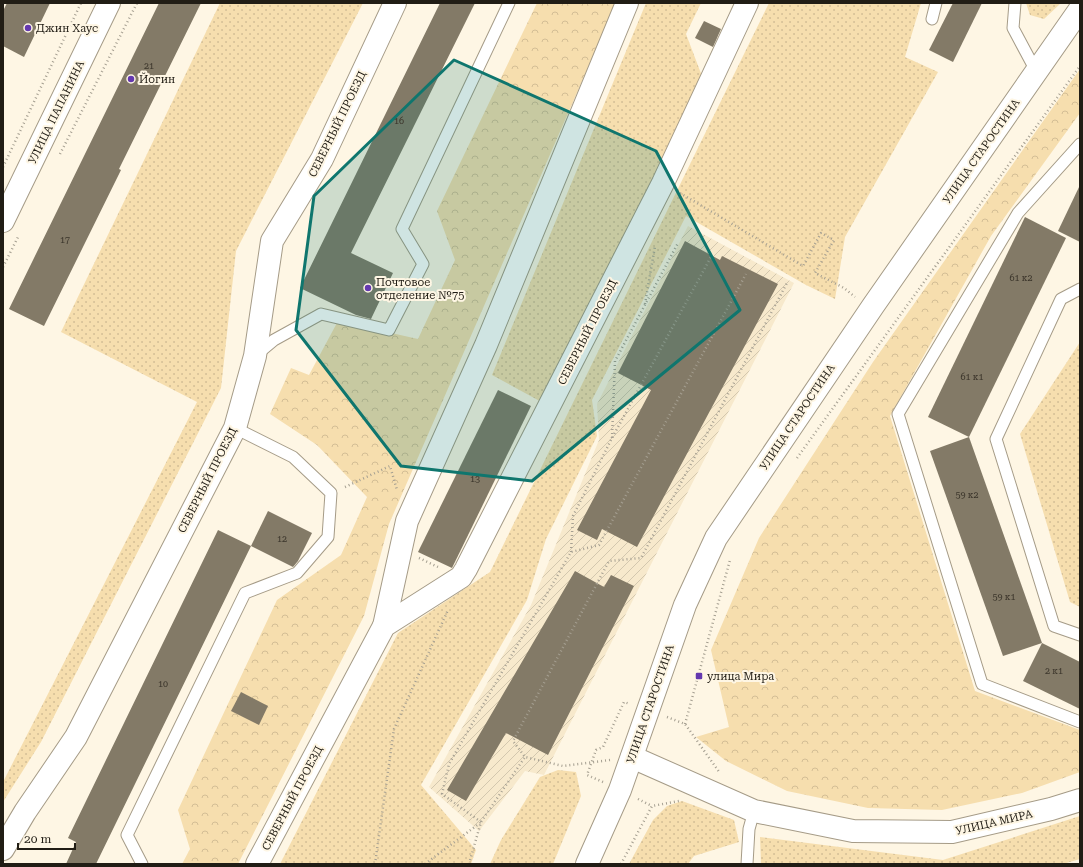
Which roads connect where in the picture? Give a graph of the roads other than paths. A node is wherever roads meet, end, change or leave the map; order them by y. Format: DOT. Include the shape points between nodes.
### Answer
graph roads {
  1 [pos="109,3"];
  2 [pos="395,3"];
  3 [pos="508,3"];
  4 [pos="627,3"];
  5 [pos="747,3"];
  6 [pos="936,3"];
  7 [pos="1015,3"];
  8 [pos="1080,9"];
  9 [pos="932,19"];
  10 [pos="1036,71"];
  11 [pos="1080,144"];
  12 [pos="12,227"];
  13 [pos="1080,289"];
  14 [pos="255,356"];
  15 [pos="234,428"];
  16 [pos="384,626"];
  17 [pos="1080,635"];
  18 [pos="1080,722"];
  19 [pos="632,757"];
  20 [pos="1080,800"];
  21 [pos="754,811"];
  22 [pos="3,849"];
  23 [pos="142,864"];
  24 [pos="257,864"];
  25 [pos="587,864"];
  26 [pos="747,864"];
  1 -- 12 [label="street, УЛИЦА ПАПАНИНА"];
  2 -- 14 [label="street, СЕВЕРНЫЙ ПРОЕЗД" via="322,159 272,241"];
  3 -- 14 [label="lane" via="402,229 423,264 389,330 321,314 274,340"];
  4 -- 16 [label="street, СЕВЕРНЫЙ ПРОЕЗД" via="486,345 407,520"];
  5 -- 16 [label="street, СЕВЕРНЫЙ ПРОЕЗД" via="643,221 466,569 461,577"];
  6 -- 9 [label="lane"];
  7 -- 10 [label="lane" via="1013,28"];
  8 -- 10 [label="street, УЛИЦА СТАРОСТИНА"];
  10 -- 19 [label="street, УЛИЦА СТАРОСТИНА" via="716,538 685,605"];
  11 -- 18 [label="lane" via="1018,213 898,414 982,684"];
  13 -- 17 [label="lane" via="1061,299 996,439 1054,626"];
  14 -- 15 [label="street, СЕВЕРНЫЙ ПРОЕЗД"];
  15 -- 22 [label="street, СЕВЕРНЫЙ ПРОЕЗД" via="76,737"];
  15 -- 23 [label="lane" via="293,457 331,493 328,537 297,573 245,593 127,835"];
  16 -- 24 [label="street, СЕВЕРНЫЙ ПРОЕЗД"];
  19 -- 21 [label="street, УЛИЦА МИРА"];
  19 -- 25 [label="street, УЛИЦА СТАРОСТИНА"];
  20 -- 21 [label="street, УЛИЦА МИРА" via="952,832 853,831"];
  21 -- 26 [label="lane" via="749,829"];
}
